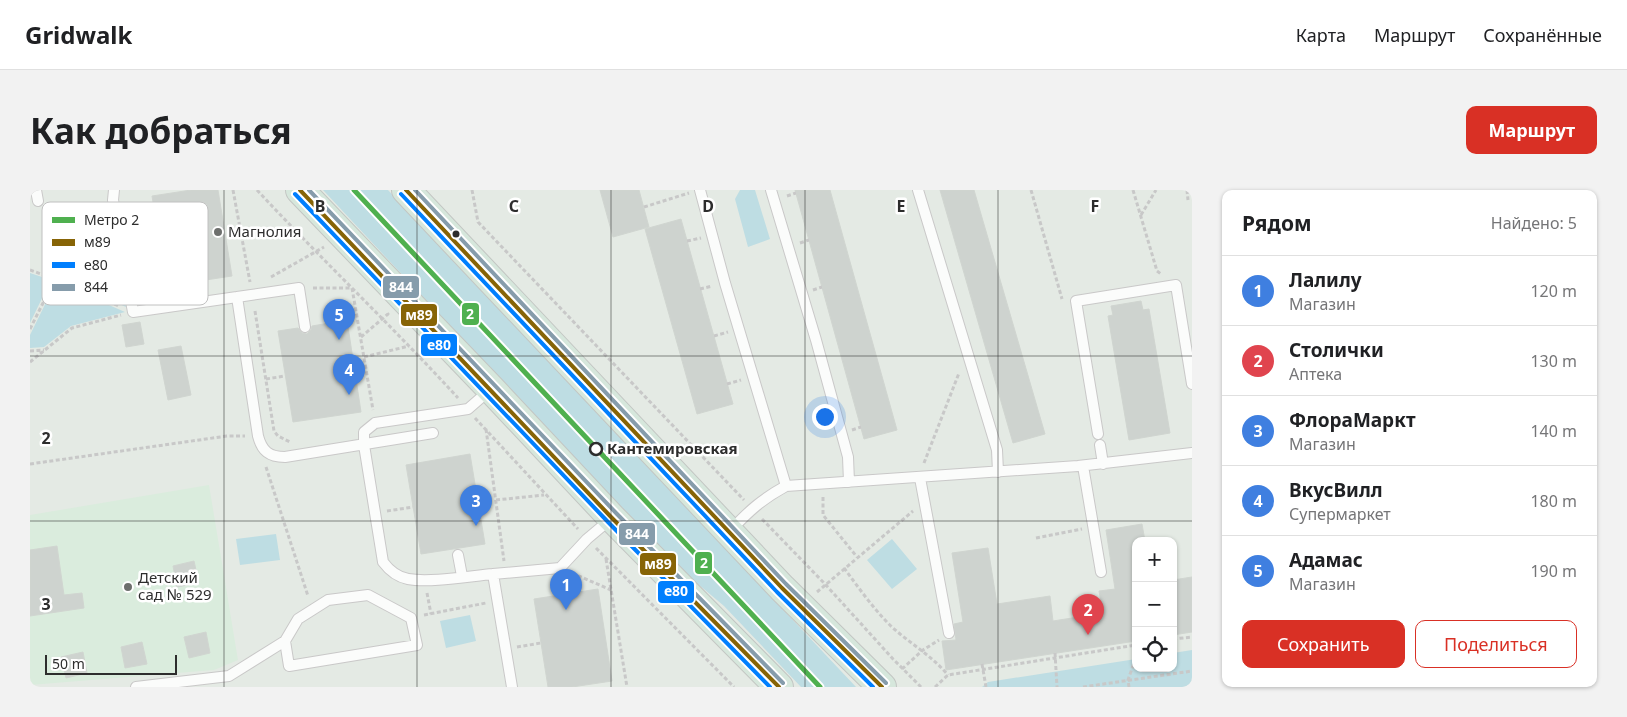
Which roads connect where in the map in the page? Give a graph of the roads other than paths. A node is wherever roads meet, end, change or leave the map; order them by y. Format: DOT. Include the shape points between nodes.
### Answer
graph roads {
  1 [pos="36,190"];
  2 [pos="300,190"];
  3 [pos="406,190"];
  4 [pos="771,190"];
  5 [pos="918,190"];
  6 [pos="697,191"];
  7 [pos="38,201"];
  8 [pos="237,296"];
  9 [pos="208,300"];
  10 [pos="132,305"];
  11 [pos="178,305"];
  12 [pos="305,327"];
  13 [pos="1192,384"];
  14 [pos="491,389"];
  15 [pos="433,433"];
  16 [pos="1098,434"];
  17 [pos="1100,445"];
  18 [pos="364,446"];
  19 [pos="1192,453"];
  20 [pos="1103,464"];
  21 [pos="1083,466"];
  22 [pos="998,472"];
  23 [pos="920,478"];
  24 [pos="849,482"];
  25 [pos="786,486"];
  26 [pos="612,518"];
  27 [pos="730,531"];
  28 [pos="458,555"];
  29 [pos="1101,572"];
  30 [pos="493,574"];
  31 [pos="462,576"];
  32 [pos="949,633"];
  33 [pos="285,641"];
  34 [pos="136,687"];
  35 [pos="512,687"];
  36 [pos="779,687"];
  37 [pos="882,687"];
  1 -- 7 [label="lane"];
  2 -- 14 [label="main road"];
  3 -- 27 [label="main road"];
  4 -- 24 [label="lane" via="846,449"];
  5 -- 22 [label="lane" via="996,450"];
  6 -- 25 [label="lane"];
  8 -- 9 [label="lane"];
  8 -- 12 [label="lane" via="251,291 299,288"];
  8 -- 18 [label="lane" via="263,449 275,457 285,457"];
  10 -- 11 [label="lane" via="133,312"];
  13 -- 16 [label="lane" via="1176,285 1076,301"];
  14 -- 18 [label="lane" via="468,409 375,423 364,432"];
  14 -- 26 [label="main road"];
  15 -- 18 [label="lane"];
  17 -- 20 [label="lane"];
  18 -- 31 [label="lane" via="383,562 388,569 407,579"];
  19 -- 20 [label="lane"];
  20 -- 21 [label="lane"];
  21 -- 22 [label="lane"];
  21 -- 29 [label="lane"];
  22 -- 23 [label="lane"];
  23 -- 24 [label="lane"];
  23 -- 32 [label="lane"];
  24 -- 25 [label="lane"];
  25 -- 27 [label="lane" via="752,509"];
  26 -- 30 [label="lane" via="560,568"];
  26 -- 36 [label="main road"];
  27 -- 37 [label="main road" via="782,588"];
  28 -- 31 [label="lane"];
  30 -- 31 [label="lane"];
  30 -- 35 [label="lane"];
  33 -- 33 [label="lane" via="298,619 328,600 368,595 411,618 417,645 289,666"];
  33 -- 34 [label="lane" via="229,676"];
}
